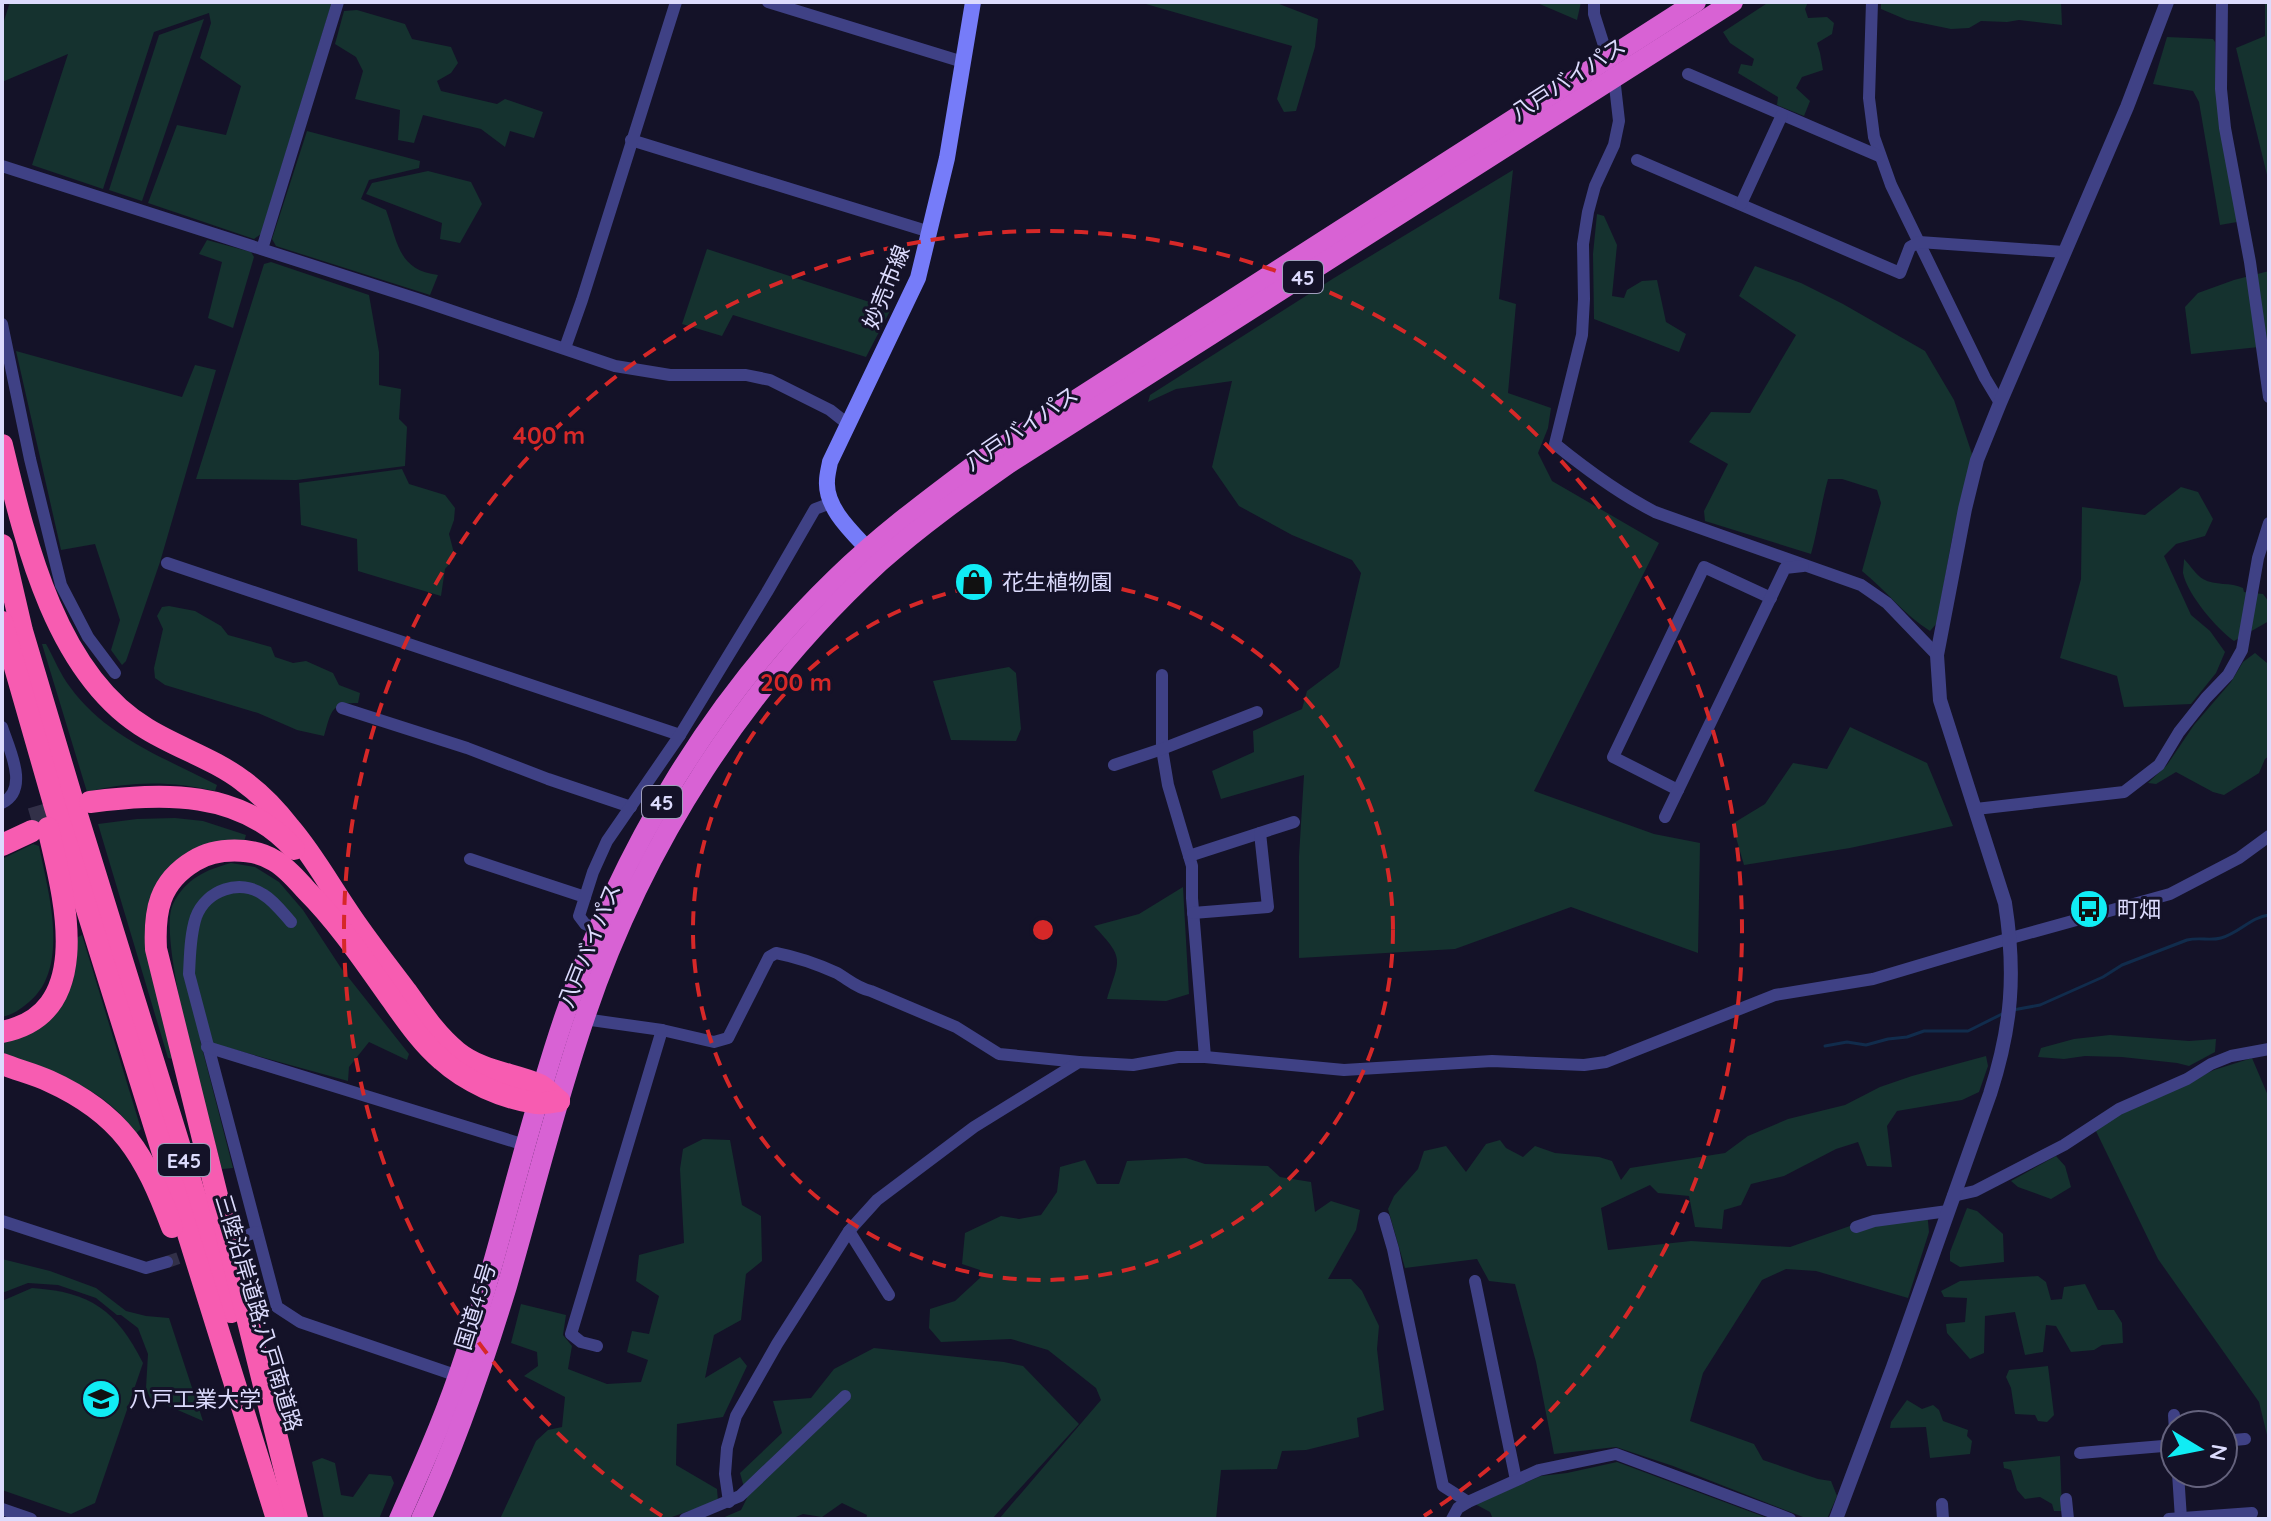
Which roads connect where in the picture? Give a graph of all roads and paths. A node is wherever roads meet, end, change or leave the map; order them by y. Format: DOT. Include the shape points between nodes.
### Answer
graph roads {
  1 [pos="338,2"];
  2 [pos="676,2"];
  3 [pos="768,2"];
  4 [pos="973,2"];
  5 [pos="1594,2"];
  6 [pos="1696,2"];
  7 [pos="1733,2"];
  8 [pos="1872,2"];
  9 [pos="2167,2"];
  10 [pos="2222,2"];
  11 [pos="963,62"];
  12 [pos="1611,67"];
  13 [pos="1688,74"];
  14 [pos="1782,115"];
  15 [pos="631,140"];
  16 [pos="1879,156"];
  17 [pos="1637,160"];
  18 [pos="2,166"];
  19 [pos="1741,204"];
  20 [pos="930,232"];
  21 [pos="1919,242"];
  22 [pos="262,249"];
  23 [pos="2064,252"];
  24 [pos="2,324"];
  25 [pos="565,348"];
  26 [pos="2269,397"];
  27 [pos="2000,403"];
  28 [pos="849,425"];
  29 [pos="2,445"];
  30 [pos="831,503"];
  31 [pos="2269,523"];
  32 [pos="2,545"];
  33 [pos="874,555"];
  34 [pos="167,563"];
  35 [pos="1806,566"];
  36 [pos="1771,598"];
  37 [pos="2,624"];
  38 [pos="1937,655"];
  39 [pos="115,673"];
  40 [pos="1162,675"];
  41 [pos="342,708"];
  42 [pos="1257,712"];
  43 [pos="2,727"];
  44 [pos="680,735"];
  45 [pos="1162,749"];
  46 [pos="1114,765"];
  47 [pos="1678,790"];
  48 [pos="2,803"];
  49 [pos="78,806"];
  50 [pos="631,807"];
  51 [pos="1976,809"];
  52 [pos="1665,817"];
  53 [pos="1294,822"];
  54 [pos="2,831"];
  55 [pos="1260,833"];
  56 [pos="2269,836"];
  57 [pos="2,845"];
  58 [pos="1189,856"];
  59 [pos="470,859"];
  60 [pos="585,897"];
  61 [pos="1193,913"];
  62 [pos="340,915"];
  63 [pos="291,922"];
  64 [pos="597,929"];
  65 [pos="2011,938"];
  66 [pos="584,1019"];
  67 [pos="662,1030"];
  68 [pos="2,1032"];
  69 [pos="207,1047"];
  70 [pos="2269,1049"];
  71 [pos="1205,1057"];
  72 [pos="1079,1062"];
  73 [pos="2,1064"];
  74 [pos="546,1097"];
  75 [pos="525,1145"];
  76 [pos="1953,1196"];
  77 [pos="1948,1211"];
  78 [pos="1384,1218"];
  79 [pos="2,1221"];
  80 [pos="1856,1227"];
  81 [pos="849,1231"];
  82 [pos="257,1232"];
  83 [pos="241,1237"];
  84 [pos="167,1262"];
  85 [pos="1475,1281"];
  86 [pos="889,1295"];
  87 [pos="597,1346"];
  88 [pos="458,1376"];
  89 [pos="845,1396"];
  90 [pos="248,1426"];
  91 [pos="2245,1439"];
  92 [pos="2239,1440"];
  93 [pos="2159,1446"];
  94 [pos="2080,1453"];
  95 [pos="1516,1480"];
  96 [pos="2179,1489"];
  97 [pos="2066,1499"];
  98 [pos="729,1502"];
  99 [pos="1468,1502"];
  100 [pos="1942,1504"];
  101 [pos="2,1509"];
  102 [pos="2252,1513"];
  103 [pos="2181,1518"];
  104 [pos="31,1519"];
  105 [pos="277,1519"];
  106 [pos="297,1519"];
  107 [pos="399,1519"];
  108 [pos="421,1519"];
  109 [pos="685,1519"];
  110 [pos="1452,1519"];
  111 [pos="1790,1519"];
  112 [pos="1836,1519"];
  113 [pos="1943,1519"];
  114 [pos="2068,1519"];
  115 [pos="2169,1519"];
  1 -- 22 [label="street"];
  2 -- 15 [label="street"];
  3 -- 11 [label="street"];
  4 -- 11 [label="main road, 妙売市線"];
  5 -- 12 [label="street"];
  6 -- 12 [label="highway, 八戸バイパス / 45"];
  7 -- 12 [label="highway, 八戸バイパス / 45"];
  8 -- 16 [label="street" via="1869,98"];
  9 -- 23 [label="street"];
  10 -- 26 [label="street" via="2225,128"];
  11 -- 20 [label="main road, 妙売市線"];
  12 -- 33 [label="highway, 八戸バイパス / 45" via="974,465 909,514"];
  12 -- 35 [label="street" via="1619,121 1588,212 1582,335 1555,444 1627,498 1655,512"];
  13 -- 14 [label="street"];
  14 -- 16 [label="street"];
  14 -- 19 [label="street"];
  15 -- 20 [label="street"];
  15 -- 25 [label="street"];
  16 -- 21 [label="street"];
  17 -- 19 [label="street"];
  18 -- 22 [label="street"];
  19 -- 21 [label="street" via="1900,273 1910,247"];
  20 -- 28 [label="main road, 妙売市線" via="918,278"];
  21 -- 23 [label="street"];
  21 -- 27 [label="street"];
  22 -- 25 [label="street"];
  23 -- 27 [label="street"];
  24 -- 39 [label="street" via="61,585 88,637"];
  25 -- 28 [label="street" via="644,371 770,380"];
  27 -- 38 [label="street" via="1977,460"];
  28 -- 30 [label="main road, 妙売市線" via="830,462 826,484"];
  29 -- 62 [label="highway" via="46,592 85,671 114,705 146,729 212,762 270,804 319,867"];
  30 -- 33 [label="main road"];
  30 -- 44 [label="street" via="815,509"];
  31 -- 51 [label="street" via="2242,650 2159,765 2124,792"];
  32 -- 49 [label="highway, E45" via="22,631"];
  33 -- 64 [label="highway, 八戸バイパス / 45" via="807,608 730,699 682,766"];
  33 -- 66 [label="highway, 八戸バイパス / 45" via="746,710 689,793 621,923"];
  34 -- 44 [label="street"];
  35 -- 36 [label="street" via="1785,568"];
  35 -- 38 [label="street" via="1861,585 1887,603"];
  36 -- 47 [label="street"];
  36 -- 47 [label="street" via="1704,567 1613,757"];
  37 -- 49 [label="highway, E45"];
  37 -- 68 [label="highway" via="60,879 67,954 57,993 47,1008 18,1029"];
  38 -- 51 [label="street" via="1940,700"];
  40 -- 45 [label="street"];
  41 -- 50 [label="street"];
  42 -- 45 [label="street"];
  43 -- 48 [label="street" via="17,785"];
  44 -- 50 [label="street"];
  45 -- 46 [label="street"];
  45 -- 58 [label="street"];
  47 -- 52 [label="street"];
  49 -- 62 [label="highway" via="173,796 236,809 286,840"];
  49 -- 90 [label="highway, 三陸沿岸道路;八戸南道路 / E45"];
  49 -- 106 [label="highway, 三陸沿岸道路;八戸南道路 / E45"];
  50 -- 60 [label="street" via="607,841"];
  51 -- 65 [label="street"];
  53 -- 55 [label="street"];
  54 -- 57 [label="highway" via="32,825"];
  55 -- 58 [label="street"];
  55 -- 61 [label="street" via="1268,907"];
  56 -- 65 [label="street" via="2170,894"];
  58 -- 61 [label="street"];
  59 -- 60 [label="street"];
  60 -- 64 [label="street" via="579,916"];
  61 -- 71 [label="street"];
  62 -- 74 [label="highway" via="457,1052"];
  62 -- 106 [label="highway" via="276,861 256,853 214,852 178,872 165,888 154,926"];
  63 -- 69 [label="street" via="266,895 252,889 218,890 205,900 196,917 189,974"];
  64 -- 74 [label="highway, 八戸バイパス / 45" via="565,1016"];
  65 -- 71 [label="street" via="1873,979 1775,995 1606,1062 1492,1061 1344,1070"];
  65 -- 76 [label="street" via="2012,990 2000,1062"];
  66 -- 67 [label="street"];
  66 -- 74 [label="highway, 八戸バイパス / 45"];
  67 -- 72 [label="street" via="714,1042 728,1038 769,957 776,953 838,974 859,988 956,1027 999,1054"];
  67 -- 87 [label="street" via="571,1334"];
  69 -- 75 [label="street"];
  69 -- 82 [label="street"];
  70 -- 76 [label="street" via="2211,1064 1975,1191"];
  71 -- 72 [label="street" via="1133,1065"];
  72 -- 81 [label="street" via="974,1127 877,1200"];
  73 -- 90 [label="highway" via="90,1102 141,1156"];
  74 -- 75 [label="highway, 国道45号 / 45"];
  74 -- 108 [label="highway, 国道45号 / 45" via="511,1271 452,1449"];
  75 -- 88 [label="highway, 国道45号 / 45"];
  76 -- 77 [label="street"];
  77 -- 80 [label="street"];
  77 -- 112 [label="street"];
  78 -- 99 [label="street" via="1443,1486"];
  79 -- 84 [label="street" via="146,1268"];
  81 -- 86 [label="street"];
  81 -- 98 [label="street" via="736,1416 727,1448"];
  82 -- 83 [label="street"];
  82 -- 88 [label="street" via="277,1307 300,1322"];
  85 -- 95 [label="street"];
  88 -- 107 [label="highway, 国道45号 / 45"];
  89 -- 98 [label="street"];
  90 -- 105 [label="highway, 三陸沿岸道路;八戸南道路 / E45"];
  91 -- 92 [label="street"];
  93 -- 94 [label="street"];
  95 -- 99 [label="street"];
  95 -- 111 [label="street" via="1616,1454"];
  96 -- 103 [label="street"];
  97 -- 114 [label="street"];
  98 -- 109 [label="street"];
  99 -- 110 [label="street"];
  100 -- 113 [label="street"];
  101 -- 104 [label="street"];
  102 -- 103 [label="street"];
  103 -- 115 [label="street"];
}
